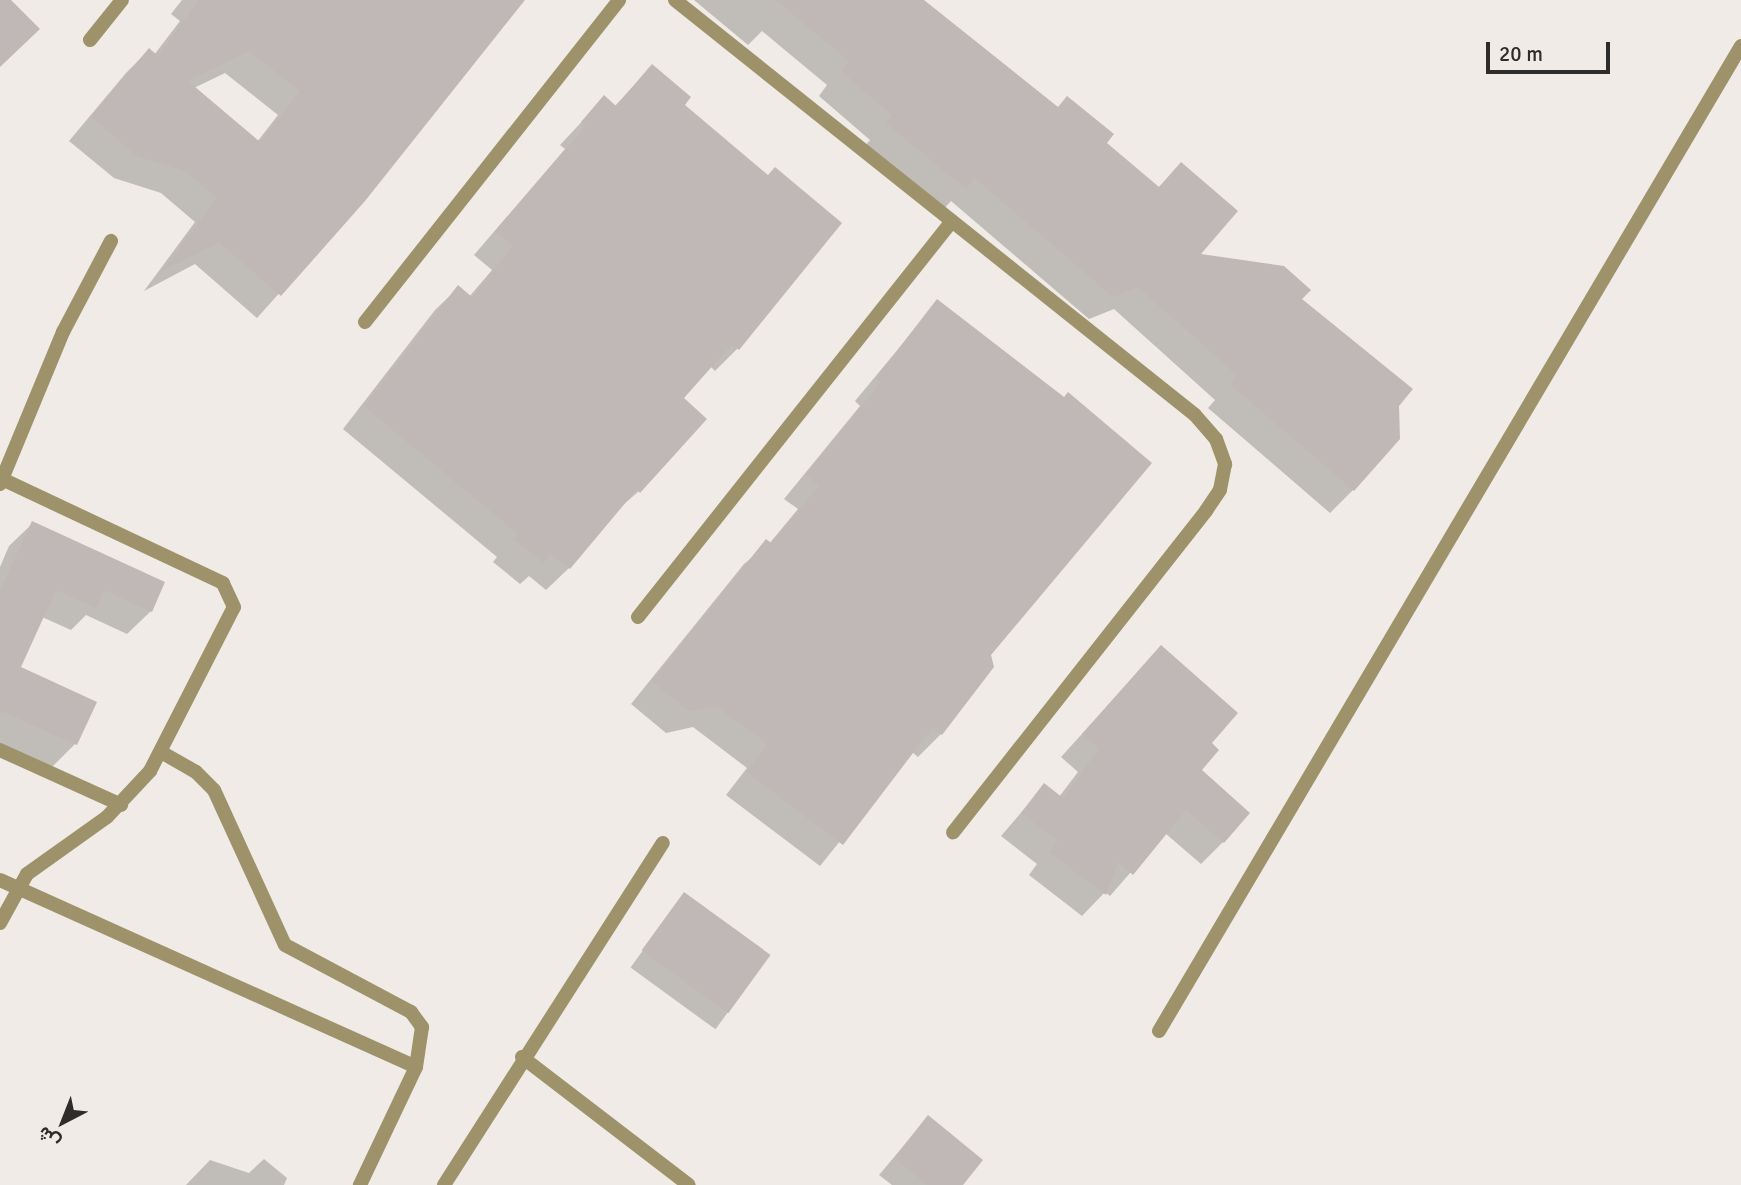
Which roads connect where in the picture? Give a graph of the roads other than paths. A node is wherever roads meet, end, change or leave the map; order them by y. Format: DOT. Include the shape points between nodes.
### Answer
graph roads {
  1 [pos="122,0"];
  2 [pos="619,0"];
  3 [pos="674,0"];
  4 [pos="90,40"];
  5 [pos="1741,46"];
  6 [pos="952,222"];
  7 [pos="111,241"];
  8 [pos="365,321"];
  9 [pos="1,481"];
  10 [pos="638,617"];
  11 [pos="0,750"];
  12 [pos="161,752"];
  13 [pos="121,805"];
  14 [pos="953,832"];
  15 [pos="663,843"];
  16 [pos="0,880"];
  17 [pos="16,888"];
  18 [pos="0,923"];
  19 [pos="1159,1031"];
  20 [pos="523,1056"];
  21 [pos="416,1067"];
  22 [pos="360,1185"];
  23 [pos="444,1185"];
  24 [pos="689,1185"];
  1 -- 4 [label="street"];
  2 -- 8 [label="street"];
  3 -- 6 [label="street"];
  5 -- 19 [label="street"];
  6 -- 10 [label="street"];
  6 -- 14 [label="street" via="1195,415 1216,439 1225,464 1220,490 1206,511"];
  7 -- 9 [label="street" via="63,332"];
  9 -- 12 [label="street" via="215,578 229,589 232,617"];
  11 -- 13 [label="street"];
  12 -- 13 [label="street"];
  12 -- 21 [label="street" via="196,772 214,790 285,945 418,1019 423,1036"];
  13 -- 17 [label="street" via="34,867"];
  15 -- 20 [label="street"];
  16 -- 17 [label="street"];
  17 -- 18 [label="street"];
  17 -- 21 [label="street"];
  20 -- 23 [label="street"];
  20 -- 24 [label="street"];
  21 -- 22 [label="street"];
}
